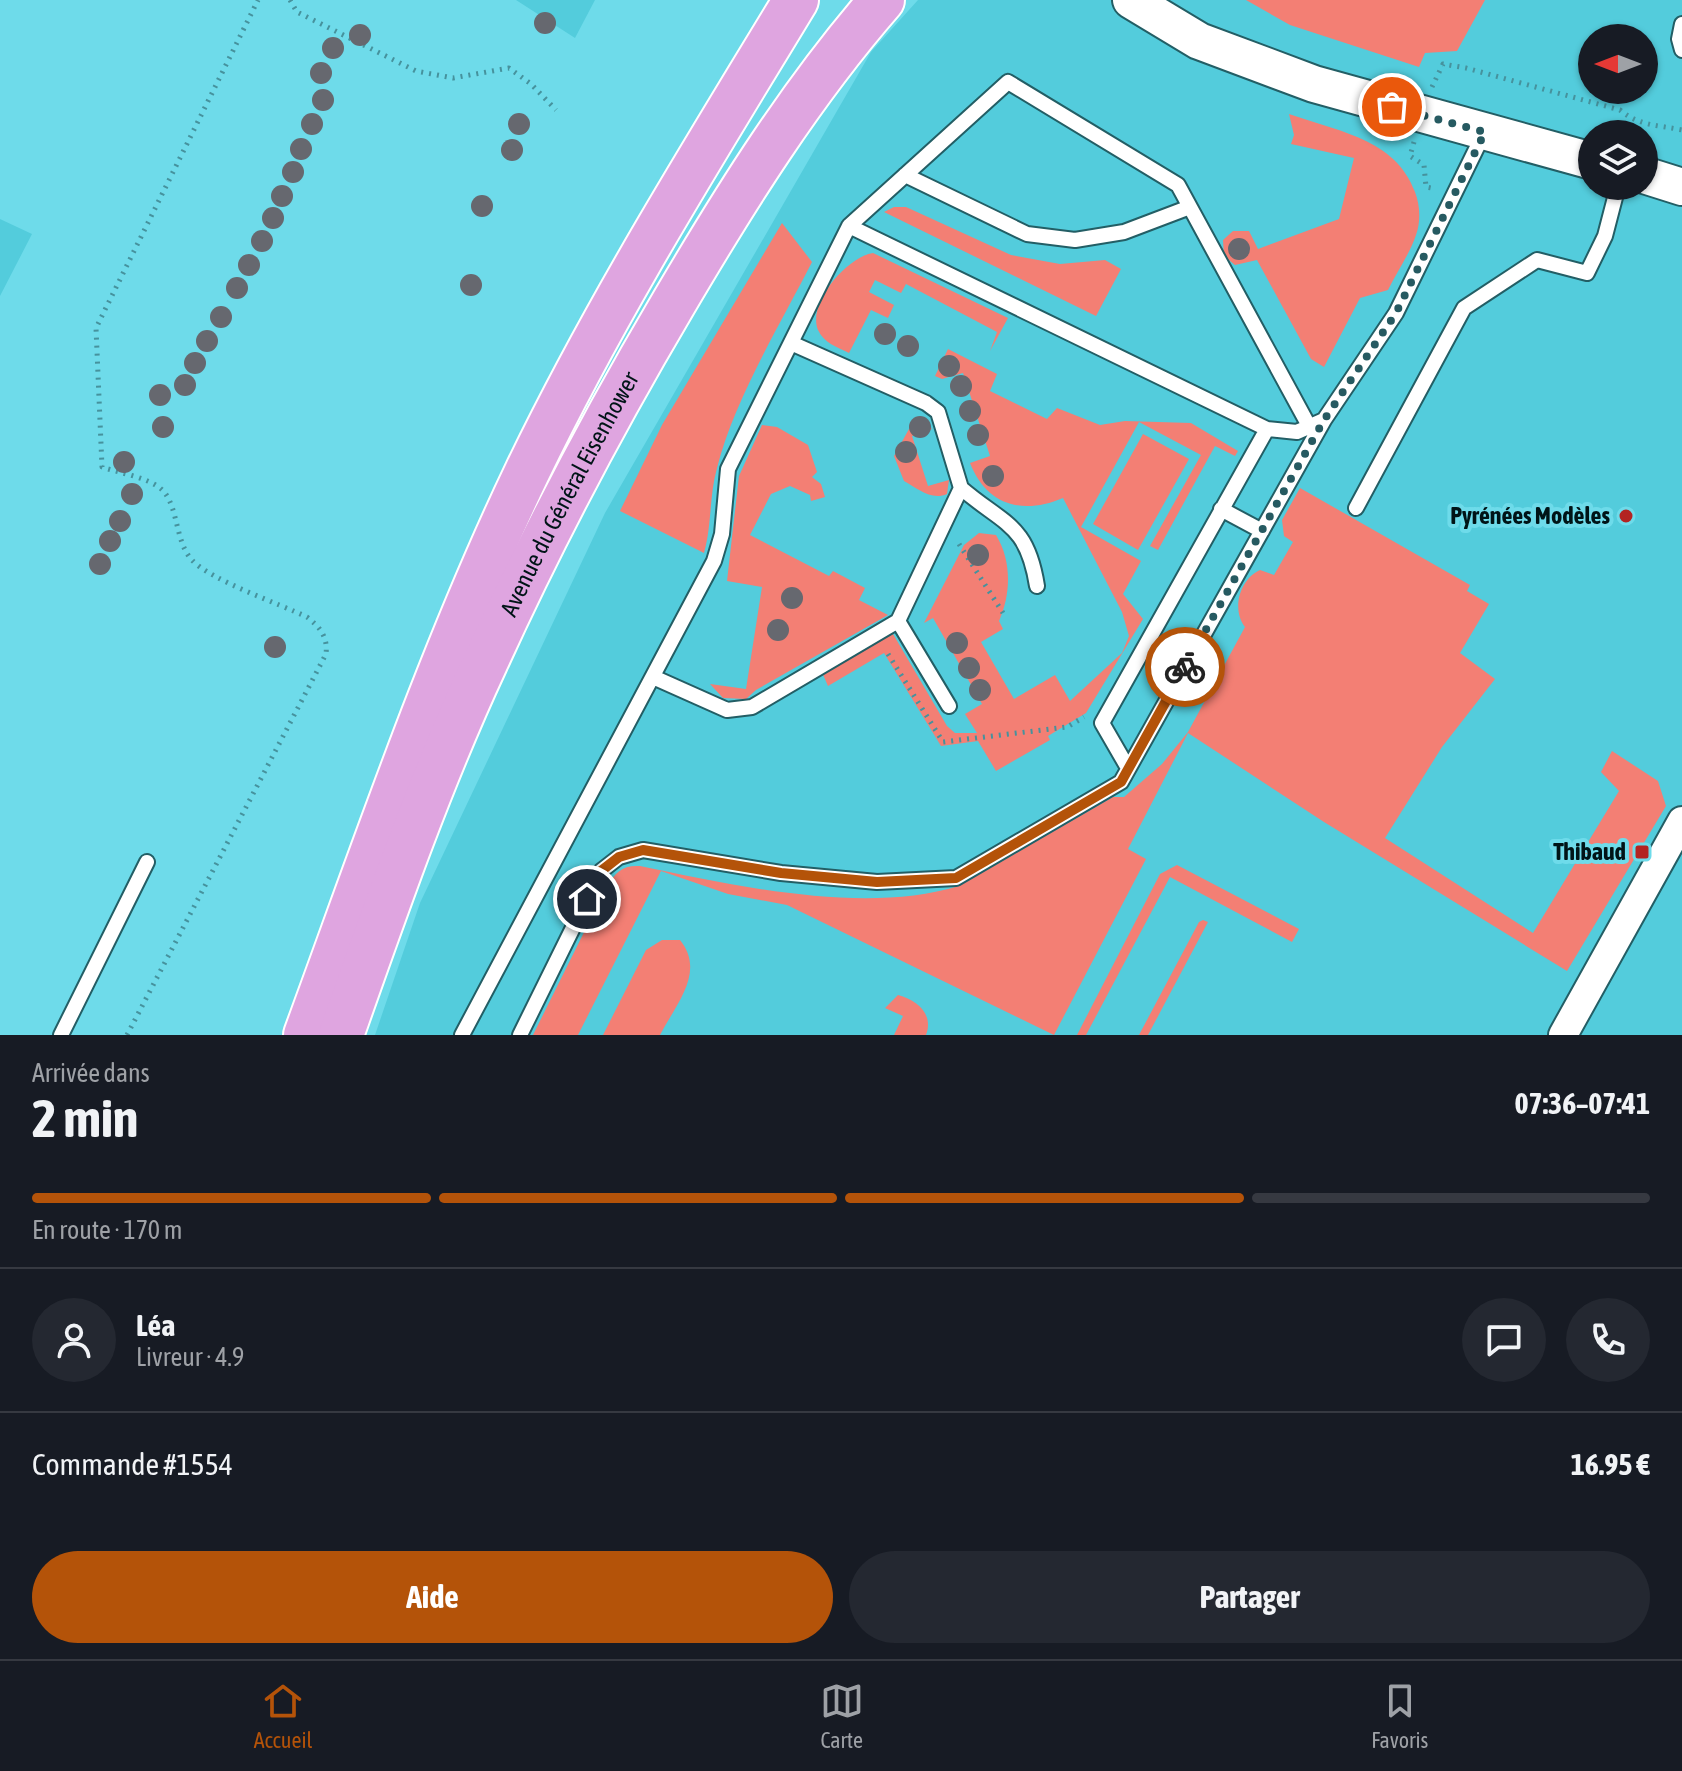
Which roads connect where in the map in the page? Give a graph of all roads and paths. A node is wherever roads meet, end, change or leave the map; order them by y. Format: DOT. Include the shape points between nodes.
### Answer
graph roads {
  1 [pos="258,0"];
  2 [pos="290,0"];
  3 [pos="796,0"];
  4 [pos="882,0"];
  5 [pos="1131,0"];
  6 [pos="1174,0"];
  7 [pos="1682,24"];
  8 [pos="1682,50"];
  9 [pos="1251,59"];
  10 [pos="556,110"];
  11 [pos="1485,132"];
  12 [pos="1578,157"];
  13 [pos="905,175"];
  14 [pos="1658,179"];
  15 [pos="1682,187"];
  16 [pos="1614,200"];
  17 [pos="1190,207"];
  18 [pos="849,226"];
  19 [pos="791,343"];
  20 [pos="1324,420"];
  21 [pos="1309,426"];
  22 [pos="1267,429"];
  23 [pos="961,488"];
  24 [pos="1356,508"];
  25 [pos="1221,509"];
  26 [pos="945,522"];
  27 [pos="1262,531"];
  28 [pos="1037,586"];
  29 [pos="1003,613"];
  30 [pos="898,621"];
  31 [pos="888,654"];
  32 [pos="653,677"];
  33 [pos="949,706"];
  34 [pos="1108,712"];
  35 [pos="1128,768"];
  36 [pos="1682,821"];
  37 [pos="147,862"];
  38 [pos="61,1035"];
  39 [pos="127,1035"];
  40 [pos="306,1035"];
  41 [pos="341,1035"];
  42 [pos="462,1035"];
  43 [pos="520,1035"];
  44 [pos="1563,1035"];
  1 -- 39 [label="path" via="96,328 102,467 159,487 191,559 307,617 319,626 326,654"];
  2 -- 10 [label="path" via="297,12 416,71 453,78 509,68"];
  3 -- 40 [label="main road, Avenue du Général Eisenhower" via="659,223 526,473 456,636"];
  4 -- 41 [label="main road, Avenue du Général Eisenhower" via="790,117 624,388 485,662 386,907"];
  5 -- 9 [label="street" via="1199,41"];
  6 -- 9 [label="street"];
  7 -- 8 [label="lane"];
  9 -- 11 [label="street" via="1314,84"];
  11 -- 12 [label="street"];
  11 -- 20 [label="lane" via="1396,313"];
  13 -- 17 [label="lane" via="1027,234 1075,240 1124,232"];
  13 -- 17 [label="lane" via="1008,82 1178,185"];
  13 -- 18 [label="lane"];
  14 -- 15 [label="street"];
  16 -- 24 [label="lane" via="1587,273 1537,260 1464,308"];
  17 -- 21 [label="lane"];
  18 -- 19 [label="lane"];
  18 -- 22 [label="lane"];
  19 -- 23 [label="lane" via="938,412"];
  19 -- 32 [label="lane" via="728,469 714,561"];
  20 -- 21 [label="lane"];
  20 -- 27 [label="lane"];
  21 -- 22 [label="lane" via="1297,432"];
  22 -- 25 [label="lane"];
  23 -- 26 [label="lane"];
  23 -- 28 [label="lane" via="1019,532 1032,557"];
  25 -- 27 [label="lane"];
  25 -- 34 [label="lane"];
  26 -- 29 [label="path"];
  26 -- 30 [label="lane"];
  27 -- 35 [label="lane"];
  30 -- 32 [label="lane" via="752,707 727,710"];
  30 -- 33 [label="lane"];
  31 -- 34 [label="path" via="943,742 1067,727 1095,704"];
  32 -- 42 [label="lane"];
  34 -- 35 [label="lane" via="1102,723"];
  35 -- 43 [label="lane" via="1121,782 956,878 877,882 781,873 664,852 643,850 619,857 601,871"];
  36 -- 44 [label="street"];
  37 -- 38 [label="lane"];
}
